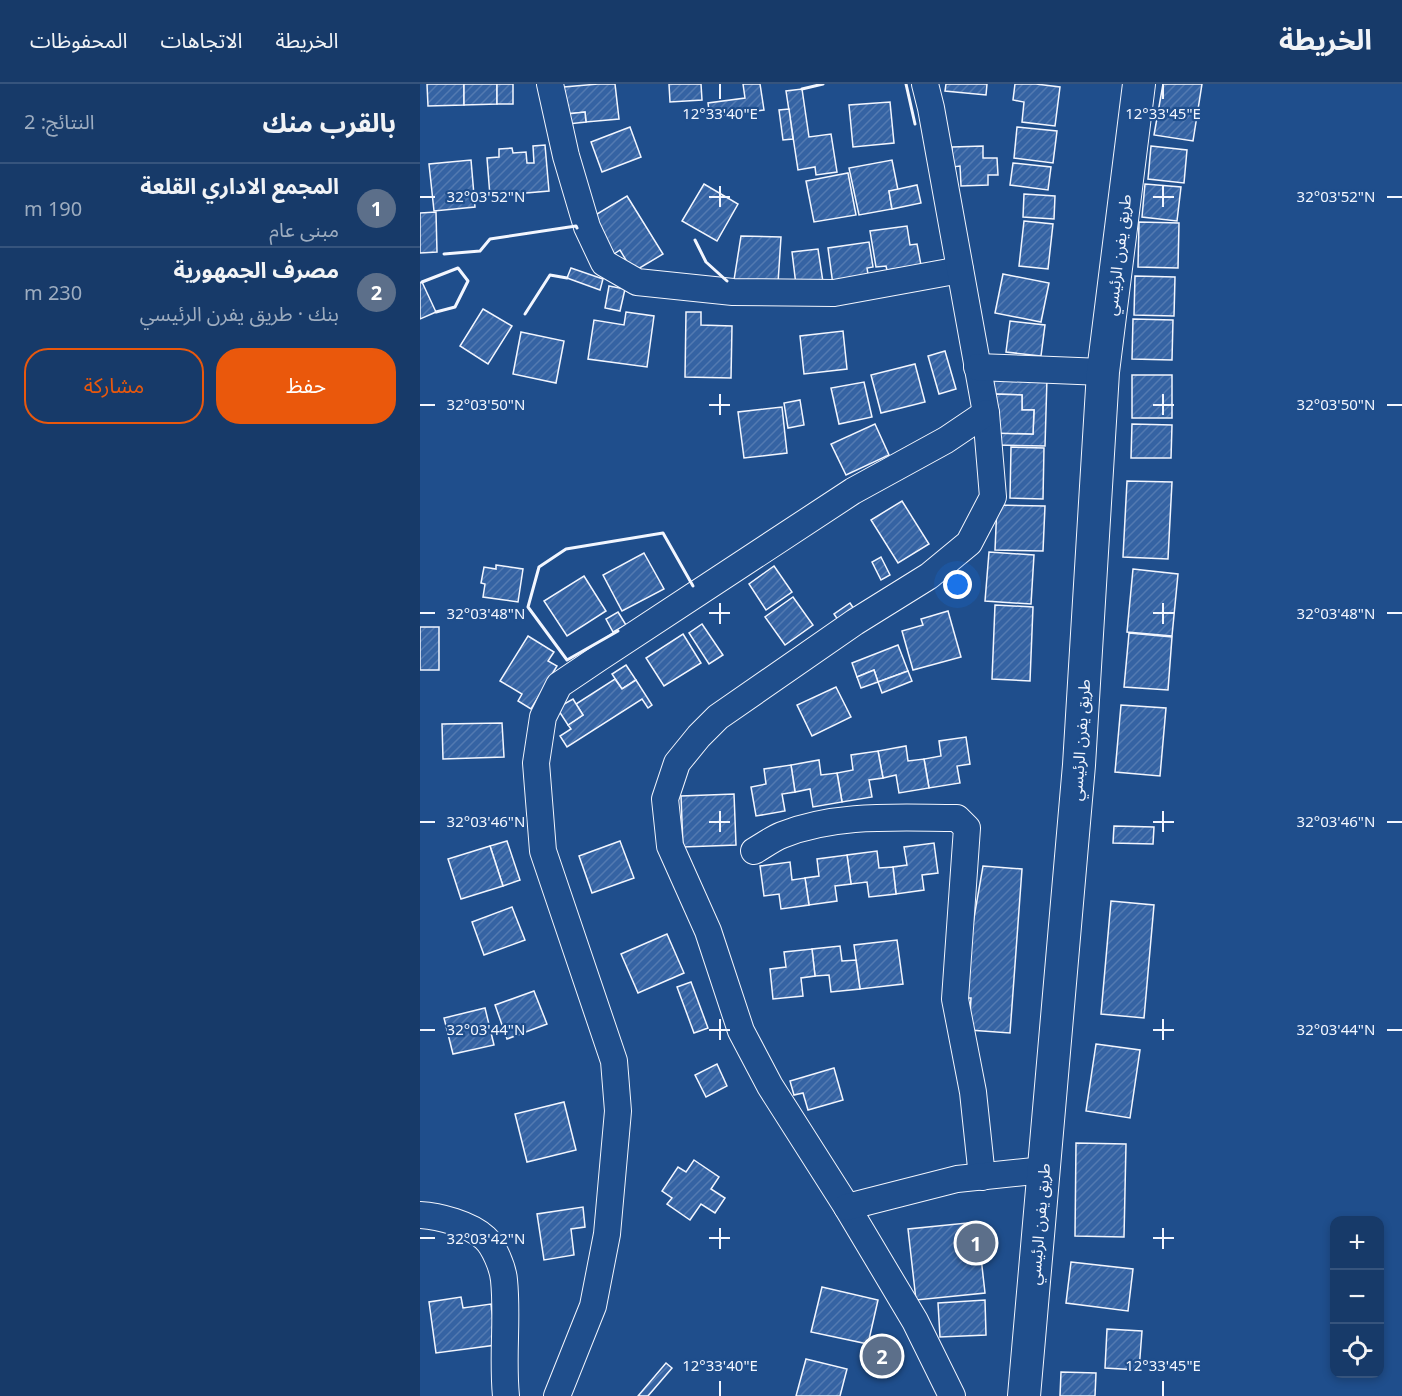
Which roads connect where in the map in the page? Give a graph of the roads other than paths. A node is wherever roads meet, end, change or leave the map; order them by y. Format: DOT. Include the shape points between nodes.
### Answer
graph roads {
  1 [pos="550,84"];
  2 [pos="925,84"];
  3 [pos="1139,84"];
  4 [pos="960,270"];
  5 [pos="977,367"];
  6 [pos="1103,372"];
  7 [pos="986,413"];
  8 [pos="754,851"];
  9 [pos="1044,1170"];
  10 [pos="982,1177"];
  11 [pos="847,1207"];
  12 [pos="420,1215"];
  13 [pos="506,1396"];
  14 [pos="557,1396"];
  15 [pos="952,1396"];
  16 [pos="1024,1396"];
  1 -- 4 [label="street" via="587,227 604,263 637,282 733,292 834,293"];
  2 -- 4 [label="street"];
  3 -- 6 [label="main road, طريق يفرن الرئيسي"];
  4 -- 5 [label="street"];
  5 -- 6 [label="street"];
  5 -- 7 [label="street"];
  6 -- 9 [label="main road, طريق يفرن الرئيسي" via="1079,765"];
  7 -- 11 [label="street" via="993,497 969,543 929,576 718,717 677,763 665,799 670,846 708,931 741,1031 770,1086"];
  7 -- 14 [label="street" via="853,492 559,685 543,717 536,763 543,851 614,1061 618,1111 607,1234 593,1306"];
  8 -- 10 [label="street" via="782,835 830,822 957,818 967,828 956,999 973,1092"];
  9 -- 10 [label="street"];
  9 -- 16 [label="main road, طريق يفرن الرئيسي"];
  10 -- 11 [label="street" via="957,1179"];
  11 -- 15 [label="street" via="915,1321"];
  12 -- 13 [label="street" via="463,1226 485,1238 496,1255 504,1278"];
}
